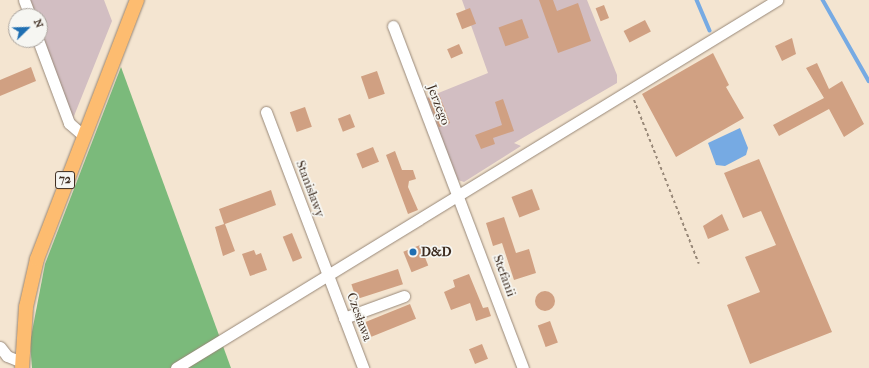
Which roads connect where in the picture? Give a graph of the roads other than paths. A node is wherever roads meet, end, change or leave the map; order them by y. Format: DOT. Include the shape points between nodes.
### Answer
graph roads {
  1 [pos="137,0"];
  2 [pos="774,1"];
  3 [pos="393,26"];
  4 [pos="41,48"];
  5 [pos="266,112"];
  6 [pos="82,135"];
  7 [pos="459,194"];
  8 [pos="328,276"];
  9 [pos="404,296"];
  10 [pos="344,318"];
  11 [pos="0,347"];
  12 [pos="22,365"];
  13 [pos="176,368"];
  14 [pos="363,368"];
  15 [pos="523,368"];
  1 -- 6 [label="main road, 72"];
  2 -- 7 [label="street"];
  3 -- 7 [label="street, Jerzego"];
  4 -- 6 [label="street" via="69,122"];
  5 -- 8 [label="street, Stanisławy"];
  6 -- 12 [label="main road, 72" via="36,259 26,307"];
  7 -- 8 [label="street"];
  7 -- 15 [label="street, Stefanii"];
  8 -- 10 [label="street, Czesława"];
  8 -- 13 [label="street"];
  9 -- 10 [label="street"];
  10 -- 14 [label="street, Czesława"];
  11 -- 12 [label="street" via="7,356"];
}
